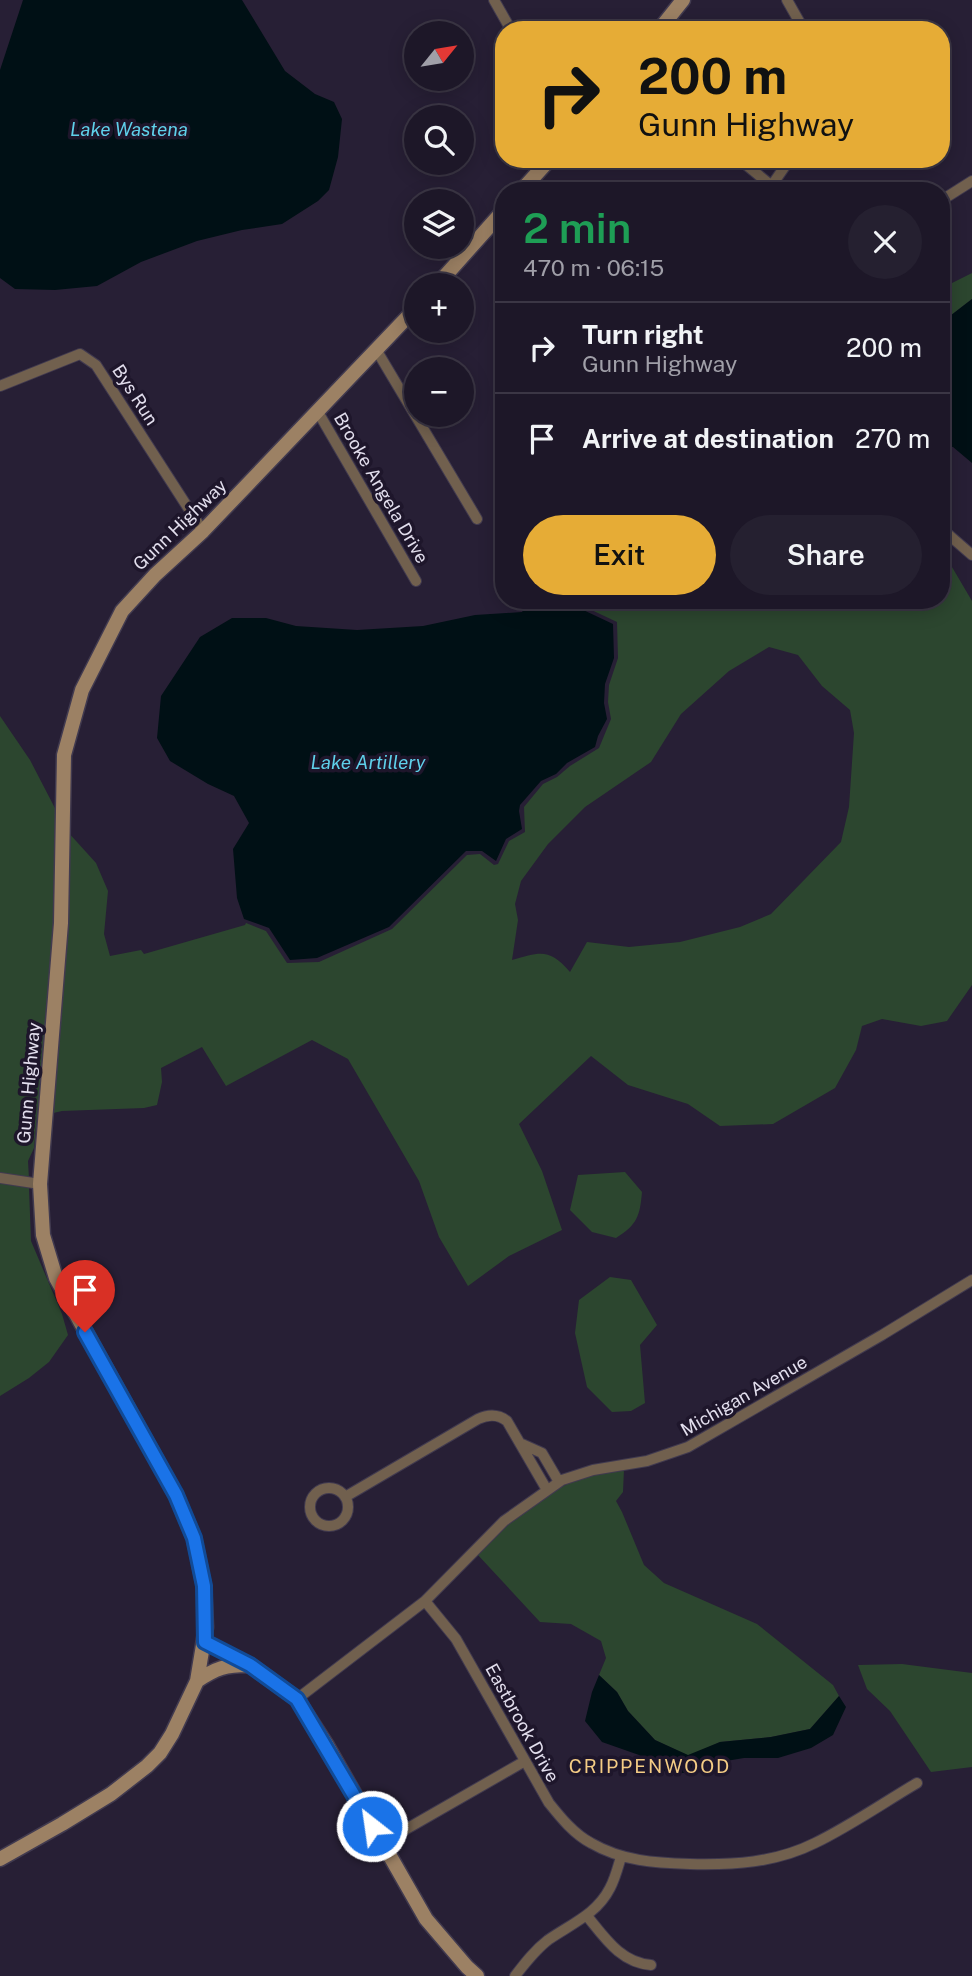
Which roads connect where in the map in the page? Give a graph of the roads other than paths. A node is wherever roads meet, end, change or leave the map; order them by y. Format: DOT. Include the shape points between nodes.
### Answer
graph roads {
  1 [pos="495,0"];
  2 [pos="683,0"];
  3 [pos="787,0"];
  4 [pos="506,21"];
  5 [pos="666,21"];
  6 [pos="799,21"];
  7 [pos="542,168"];
  8 [pos="750,168"];
  9 [pos="972,181"];
  10 [pos="529,182"];
  11 [pos="768,182"];
  12 [pos="950,195"];
  13 [pos="495,220"];
  14 [pos="448,273"];
  15 [pos="404,321"];
  16 [pos="377,351"];
  17 [pos="0,386"];
  18 [pos="318,412"];
  19 [pos="477,519"];
  20 [pos="203,531"];
  21 [pos="950,536"];
  22 [pos="972,555"];
  23 [pos="416,581"];
  24 [pos="0,1178"];
  25 [pos="40,1184"];
  26 [pos="972,1280"];
  27 [pos="522,1443"];
  28 [pos="559,1482"];
  29 [pos="547,1490"];
  30 [pos="345,1497"];
  31 [pos="425,1601"];
  32 [pos="205,1642"];
  33 [pos="250,1665"];
  34 [pos="197,1681"];
  35 [pos="297,1699"];
  36 [pos="525,1761"];
  37 [pos="917,1783"];
  38 [pos="382,1843"];
  39 [pos="621,1857"];
  40 [pos="0,1859"];
  41 [pos="587,1916"];
  42 [pos="651,1965"];
  43 [pos="477,1976"];
  44 [pos="515,1976"];
  1 -- 4 [label="street"];
  2 -- 5 [label="main road"];
  3 -- 6 [label="street"];
  7 -- 10 [label="main road"];
  8 -- 11 [label="street"];
  9 -- 12 [label="street"];
  13 -- 14 [label="main road"];
  15 -- 16 [label="main road, Gunn Highway"];
  16 -- 18 [label="main road, Gunn Highway"];
  16 -- 19 [label="street"];
  17 -- 20 [label="street, Bys Run" via="80,354 96,365"];
  18 -- 20 [label="main road, Gunn Highway"];
  18 -- 23 [label="street, Brooke Angela Drive"];
  20 -- 25 [label="main road, Gunn Highway" via="122,611 82,690 64,755 61,923"];
  21 -- 22 [label="street"];
  24 -- 25 [label="street"];
  25 -- 32 [label="main road, Gunn Highway" via="43,1236 56,1278 176,1495 194,1538 204,1586"];
  26 -- 28 [label="street, Michigan Avenue" via="688,1447"];
  27 -- 28 [label="street" via="542,1453"];
  27 -- 29 [label="street"];
  27 -- 30 [label="street" via="507,1421 486,1416"];
  28 -- 29 [label="street, Michigan Avenue"];
  29 -- 31 [label="street, Michigan Avenue" via="504,1521"];
  31 -- 35 [label="street, Michigan Avenue"];
  31 -- 36 [label="street, Eastbrook Drive" via="456,1639"];
  32 -- 33 [label="main road"];
  32 -- 34 [label="main road, Gunn Highway"];
  33 -- 34 [label="main road" via="212,1670"];
  33 -- 35 [label="main road"];
  34 -- 40 [label="main road, Gunn Highway" via="172,1734 147,1766 102,1800"];
  35 -- 38 [label="main road"];
  36 -- 38 [label="street"];
  36 -- 39 [label="street, Eastbrook Drive" via="567,1825 590,1843"];
  37 -- 39 [label="street, Eastbrook Drive" via="814,1844 775,1858 720,1864 654,1863"];
  38 -- 43 [label="main road" via="426,1919"];
  39 -- 41 [label="street" via="611,1887"];
  41 -- 42 [label="street" via="626,1958"];
  41 -- 44 [label="street" via="547,1941"];
}
